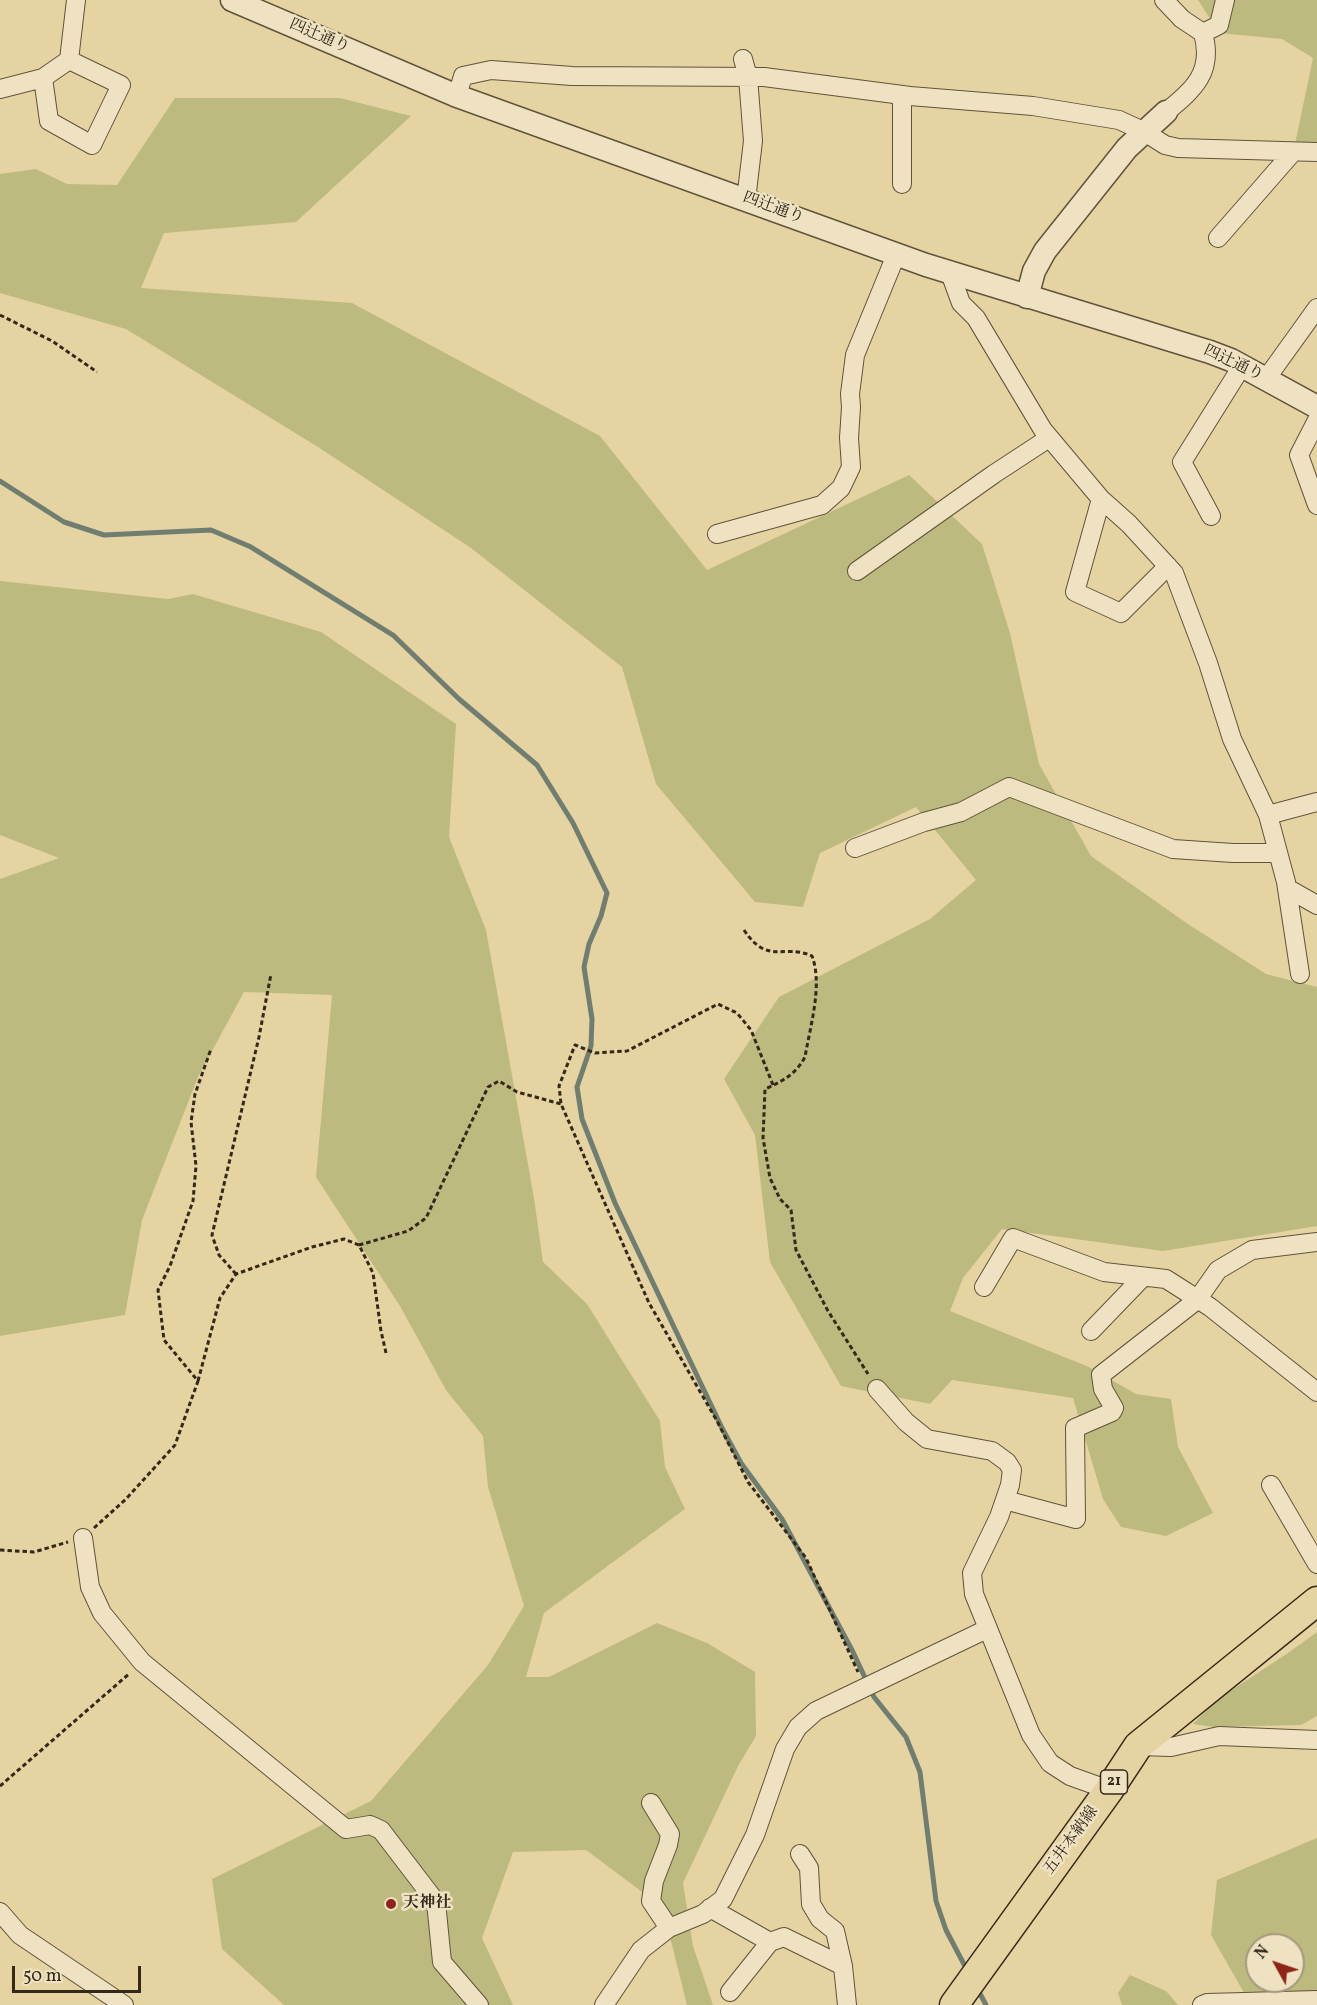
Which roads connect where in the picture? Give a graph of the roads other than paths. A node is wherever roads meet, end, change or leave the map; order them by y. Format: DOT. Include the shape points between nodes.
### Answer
graph roads {
  1 [pos="76,0"];
  2 [pos="232,0"];
  3 [pos="1164,0"];
  4 [pos="1225,0"];
  5 [pos="1203,33"];
  6 [pos="69,60"];
  7 [pos="746,68"];
  8 [pos="43,78"];
  9 [pos="0,89"];
  10 [pos="902,95"];
  11 [pos="457,96"];
  12 [pos="1166,112"];
  13 [pos="1143,131"];
  14 [pos="1293,152"];
  15 [pos="1317,153"];
  16 [pos="902,184"];
  17 [pos="746,200"];
  18 [pos="1218,238"];
  19 [pos="896,255"];
  20 [pos="950,273"];
  21 [pos="1027,297"];
  22 [pos="1317,308"];
  23 [pos="1242,366"];
  24 [pos="1266,379"];
  25 [pos="1317,407"];
  26 [pos="1317,420"];
  27 [pos="1049,438"];
  28 [pos="1101,499"];
  29 [pos="1317,506"];
  30 [pos="1211,516"];
  31 [pos="717,534"];
  32 [pos="1168,566"];
  33 [pos="857,571"];
  34 [pos="1317,802"];
  35 [pos="1268,815"];
  36 [pos="855,848"];
  37 [pos="1278,853"];
  38 [pos="1287,888"];
  39 [pos="1317,905"];
  40 [pos="1300,974"];
  41 [pos="1317,1242"];
  42 [pos="1143,1277"];
  43 [pos="984,1287"];
  44 [pos="1197,1300"];
  45 [pos="1091,1331"];
  46 [pos="877,1389"];
  47 [pos="1317,1392"];
  48 [pos="1272,1485"];
  49 [pos="1005,1500"];
  50 [pos="83,1538"];
  51 [pos="1317,1564"];
  52 [pos="1317,1601"];
  53 [pos="987,1629"];
  54 [pos="1317,1740"];
  55 [pos="1137,1746"];
  56 [pos="1109,1790"];
  57 [pos="651,1803"];
  58 [pos="800,1854"];
  59 [pos="710,1908"];
  60 [pos="0,1912"];
  61 [pos="669,1928"];
  62 [pos="770,1942"];
  63 [pos="843,1965"];
  64 [pos="730,1992"];
  65 [pos="1317,2000"];
  66 [pos="124,2005"];
  67 [pos="479,2005"];
  68 [pos="604,2005"];
  69 [pos="847,2005"];
  70 [pos="954,2005"];
  71 [pos="1202,2005"];
  1 -- 6 [label="street"];
  2 -- 11 [label="street, 四辻通り"];
  3 -- 5 [label="street" via="1182,20"];
  4 -- 5 [label="street" via="1219,25"];
  5 -- 12 [label="street" via="1204,71 1190,93"];
  6 -- 8 [label="street"];
  6 -- 8 [label="street" via="121,85 92,145 49,121"];
  7 -- 10 [label="street" via="764,77"];
  7 -- 11 [label="street" via="572,76 491,70 463,76"];
  7 -- 17 [label="street" via="753,141"];
  8 -- 9 [label="street"];
  10 -- 13 [label="street" via="1033,106 1119,120"];
  10 -- 16 [label="street"];
  11 -- 17 [label="street, 四辻通り"];
  12 -- 13 [label="street"];
  13 -- 14 [label="street" via="1178,148"];
  13 -- 21 [label="street" via="1040,260"];
  14 -- 15 [label="street"];
  14 -- 18 [label="street"];
  17 -- 19 [label="street, 四辻通り"];
  19 -- 20 [label="street, 四辻通り"];
  19 -- 31 [label="street" via="855,355 850,394 851,467 841,488 822,505"];
  20 -- 21 [label="street, 四辻通り"];
  20 -- 27 [label="street" via="962,303 976,318"];
  21 -- 23 [label="street, 四辻通り" via="1163,336"];
  22 -- 24 [label="street"];
  23 -- 24 [label="street, 四辻通り"];
  23 -- 30 [label="street" via="1182,462"];
  24 -- 25 [label="street, 四辻通り"];
  26 -- 29 [label="street" via="1299,455"];
  27 -- 28 [label="street"];
  27 -- 33 [label="street"];
  28 -- 32 [label="street"];
  28 -- 32 [label="street" via="1075,592 1121,613"];
  32 -- 35 [label="street" via="1208,663 1232,739"];
  34 -- 35 [label="street"];
  35 -- 37 [label="street"];
  36 -- 37 [label="street" via="924,822 962,813 1009,787 1173,849"];
  37 -- 38 [label="street"];
  38 -- 39 [label="street"];
  38 -- 40 [label="street"];
  41 -- 44 [label="street" via="1252,1250 1218,1270"];
  42 -- 43 [label="street" via="1104,1272 1013,1238"];
  42 -- 44 [label="street" via="1166,1279"];
  42 -- 45 [label="street"];
  44 -- 47 [label="street"];
  44 -- 49 [label="street" via="1101,1375 1103,1389 1114,1408 1075,1428 1076,1519"];
  46 -- 49 [label="street" via="927,1439 992,1451 1007,1462 1012,1470"];
  48 -- 51 [label="street"];
  49 -- 53 [label="street" via="972,1573 974,1594"];
  50 -- 67 [label="street" via="90,1587 102,1613 142,1662 346,1829 370,1826 381,1830 436,1902 442,1962"];
  52 -- 55 [label="main road, 五井本納線 / 21"];
  53 -- 56 [label="street" via="1031,1735 1050,1763 1070,1776"];
  53 -- 59 [label="street" via="816,1711 798,1727 785,1749 754,1835 723,1899"];
  54 -- 55 [label="street" via="1219,1736 1171,1747"];
  55 -- 56 [label="main road, 五井本納線 / 21"];
  56 -- 70 [label="main road, 五井本納線 / 21"];
  57 -- 61 [label="street" via="670,1834 651,1901"];
  58 -- 63 [label="street" via="809,1868 811,1904 835,1931"];
  59 -- 61 [label="street"];
  59 -- 62 [label="street"];
  60 -- 66 [label="street" via="20,1935"];
  61 -- 68 [label="street" via="641,1950"];
  62 -- 63 [label="street" via="784,1937"];
  62 -- 64 [label="street"];
  63 -- 69 [label="street"];
  65 -- 71 [label="street"];
}
